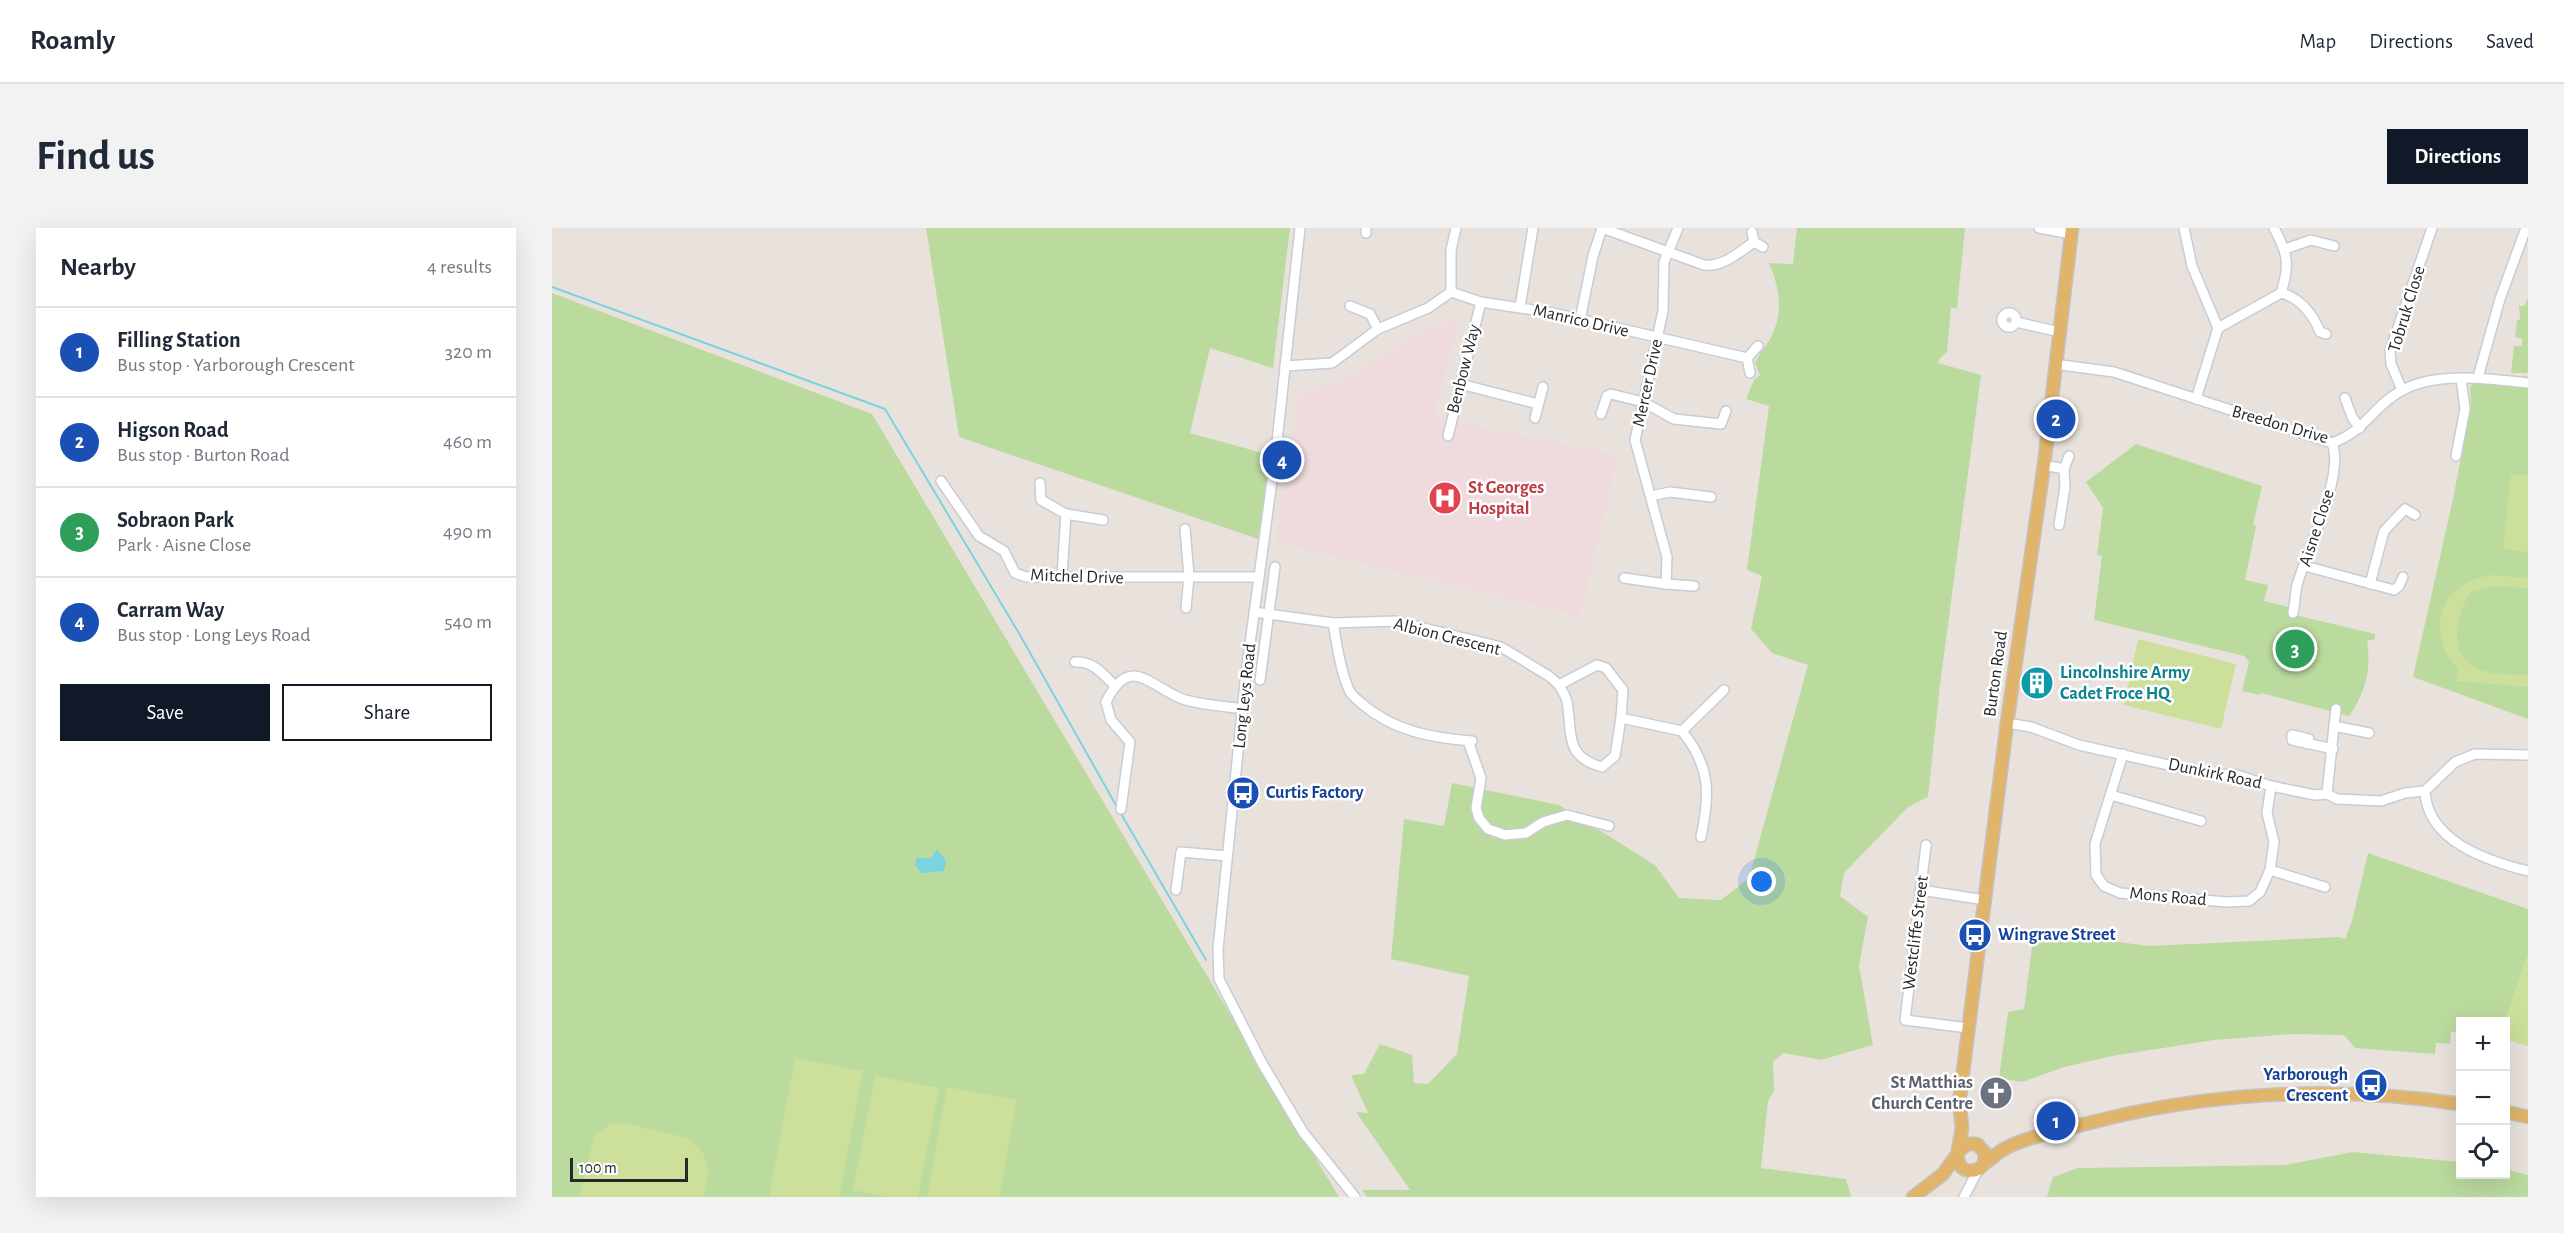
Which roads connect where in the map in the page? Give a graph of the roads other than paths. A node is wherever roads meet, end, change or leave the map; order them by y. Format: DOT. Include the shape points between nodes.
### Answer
graph roads {
  1 [pos="1300,228"];
  2 [pos="1456,228"];
  3 [pos="1533,228"];
  4 [pos="1602,228"];
  5 [pos="1678,228"];
  6 [pos="2039,228"];
  7 [pos="2184,228"];
  8 [pos="2274,228"];
  9 [pos="2432,228"];
  10 [pos="2526,228"];
  11 [pos="2072,231"];
  12 [pos="1756,240"];
  13 [pos="2334,246"];
  14 [pos="2285,249"];
  15 [pos="1668,252"];
  16 [pos="1451,292"];
  17 [pos="2281,293"];
  18 [pos="1480,302"];
  19 [pos="1350,306"];
  20 [pos="1520,307"];
  21 [pos="1580,320"];
  22 [pos="2016,322"];
  23 [pos="2218,328"];
  24 [pos="1378,329"];
  25 [pos="2060,332"];
  26 [pos="2326,334"];
  27 [pos="1657,338"];
  28 [pos="1758,346"];
  29 [pos="1747,358"];
  30 [pos="2054,364"];
  31 [pos="1285,366"];
  32 [pos="1750,373"];
  33 [pos="2478,377"];
  34 [pos="2461,379"];
  35 [pos="2528,383"];
  36 [pos="1460,384"];
  37 [pos="1543,387"];
  38 [pos="2402,390"];
  39 [pos="2345,398"];
  40 [pos="2196,399"];
  41 [pos="1643,402"];
  42 [pos="1538,404"];
  43 [pos="1725,411"];
  44 [pos="1601,414"];
  45 [pos="1535,418"];
  46 [pos="2360,428"];
  47 [pos="1448,436"];
  48 [pos="2332,443"];
  49 [pos="2069,456"];
  50 [pos="2456,456"];
  51 [pos="2044,465"];
  52 [pos="2064,469"];
  53 [pos="941,481"];
  54 [pos="1040,483"];
  55 [pos="1651,496"];
  56 [pos="1711,498"];
  57 [pos="1066,514"];
  58 [pos="2415,515"];
  59 [pos="1103,520"];
  60 [pos="2059,525"];
  61 [pos="1185,529"];
  62 [pos="1275,567"];
  63 [pos="2305,567"];
  64 [pos="1062,576"];
  65 [pos="1189,576"];
  66 [pos="1259,577"];
  67 [pos="2403,577"];
  68 [pos="1624,578"];
  69 [pos="1666,584"];
  70 [pos="2370,584"];
  71 [pos="1694,586"];
  72 [pos="1186,608"];
  73 [pos="1254,612"];
  74 [pos="2293,612"];
  75 [pos="1268,615"];
  76 [pos="1333,623"];
  77 [pos="1075,662"];
  78 [pos="1260,680"];
  79 [pos="1114,685"];
  80 [pos="1559,685"];
  81 [pos="1724,690"];
  82 [pos="1244,709"];
  83 [pos="2336,709"];
  84 [pos="1621,718"];
  85 [pos="2007,723"];
  86 [pos="2334,726"];
  87 [pos="1682,731"];
  88 [pos="2370,733"];
  89 [pos="2307,744"];
  90 [pos="2333,749"];
  91 [pos="2123,754"];
  92 [pos="2528,754"];
  93 [pos="2271,786"];
  94 [pos="2426,792"];
  95 [pos="2326,794"];
  96 [pos="2111,795"];
  97 [pos="1121,809"];
  98 [pos="2201,821"];
  99 [pos="1609,826"];
  100 [pos="1701,837"];
  101 [pos="1926,845"];
  102 [pos="1227,856"];
  103 [pos="2271,870"];
  104 [pos="2528,872"];
  105 [pos="2325,887"];
  106 [pos="1176,890"];
  107 [pos="1921,890"];
  108 [pos="1985,900"];
  109 [pos="1968,1028"];
  110 [pos="2456,1103"];
  111 [pos="2510,1113"];
  112 [pos="2528,1117"];
  113 [pos="1962,1125"];
  114 [pos="1979,1145"];
  115 [pos="2007,1147"];
  116 [pos="1959,1152"];
  117 [pos="1973,1169"];
  118 [pos="1943,1174"];
  119 [pos="1965,1195"];
  120 [pos="1355,1197"];
  121 [pos="1913,1197"];
  1 -- 31 [label="street, Long Leys Road"];
  2 -- 16 [label="street" via="1451,250"];
  3 -- 20 [label="street"];
  4 -- 15 [label="street"];
  4 -- 21 [label="street"];
  5 -- 15 [label="street, Mercer Drive"];
  6 -- 11 [label="street"];
  7 -- 23 [label="street" via="2192,266"];
  8 -- 14 [label="street"];
  9 -- 38 [label="street, Tobruk Close" via="2390,351"];
  10 -- 33 [label="street"];
  11 -- 25 [label="main road, Burton Road"];
  12 -- 15 [label="street" via="1729,260 1710,266"];
  13 -- 14 [label="street" via="2311,240"];
  14 -- 17 [label="street" via="2288,265"];
  15 -- 27 [label="street, Mercer Drive"];
  16 -- 18 [label="street, Manrico Drive"];
  16 -- 24 [label="street" via="1428,309"];
  17 -- 23 [label="street"];
  17 -- 26 [label="street" via="2292,296 2306,308 2320,332"];
  18 -- 20 [label="street, Manrico Drive"];
  18 -- 36 [label="street, Benbow Way"];
  19 -- 24 [label="street" via="1370,314"];
  20 -- 21 [label="street, Manrico Drive"];
  21 -- 27 [label="street, Manrico Drive"];
  22 -- 25 [label="street"];
  23 -- 40 [label="street"];
  24 -- 31 [label="street" via="1332,363"];
  25 -- 30 [label="main road, Burton Road"];
  27 -- 29 [label="street, Manrico Drive"];
  27 -- 41 [label="street, Mercer Drive"];
  28 -- 29 [label="street"];
  29 -- 32 [label="street"];
  30 -- 40 [label="street, Breedon Drive" via="2114,372"];
  30 -- 51 [label="main road, Burton Road"];
  31 -- 66 [label="street, Long Leys Road"];
  33 -- 34 [label="street, Breedon Drive"];
  33 -- 35 [label="street, Breedon Drive"];
  34 -- 38 [label="street, Breedon Drive"];
  34 -- 50 [label="street" via="2465,409"];
  36 -- 42 [label="street"];
  36 -- 47 [label="street, Benbow Way"];
  37 -- 42 [label="street"];
  38 -- 46 [label="street, Breedon Drive"];
  39 -- 46 [label="street"];
  40 -- 48 [label="street, Breedon Drive"];
  41 -- 43 [label="street" via="1674,419 1688,421 1720,424"];
  41 -- 44 [label="street" via="1611,394"];
  41 -- 55 [label="street, Mercer Drive" via="1635,440"];
  42 -- 45 [label="street"];
  46 -- 48 [label="street, Breedon Drive"];
  48 -- 63 [label="street, Aisne Close" via="2334,474"];
  49 -- 52 [label="street"];
  51 -- 52 [label="street"];
  51 -- 85 [label="main road, Burton Road"];
  52 -- 60 [label="street"];
  53 -- 64 [label="street, Mitchel Drive" via="979,536 1004,551 1015,573 1026,578"];
  54 -- 57 [label="street" via="1041,500"];
  55 -- 56 [label="street" via="1670,492"];
  55 -- 69 [label="street, Mercer Drive" via="1666,557"];
  57 -- 59 [label="street"];
  57 -- 64 [label="street"];
  58 -- 70 [label="street" via="2405,509 2384,531"];
  61 -- 65 [label="street"];
  62 -- 75 [label="street"];
  63 -- 70 [label="street"];
  63 -- 74 [label="street, Aisne Close" via="2297,585"];
  64 -- 65 [label="street, Mitchel Drive"];
  65 -- 66 [label="street, Mitchel Drive"];
  65 -- 72 [label="street"];
  66 -- 73 [label="street, Long Leys Road"];
  67 -- 70 [label="street" via="2394,590"];
  68 -- 69 [label="street"];
  69 -- 71 [label="street"];
  73 -- 75 [label="street, Albion Crescent"];
  73 -- 82 [label="street, Long Leys Road"];
  75 -- 76 [label="street, Albion Crescent"];
  75 -- 78 [label="street"];
  76 -- 80 [label="street, Albion Crescent" via="1396,621 1501,648"];
  76 -- 99 [label="street" via="1350,692 1370,710 1402,729 1440,739 1471,741 1481,778 1476,808 1488,829 1504,835 1526,832 1567,815"];
  77 -- 79 [label="street" via="1092,666"];
  79 -- 82 [label="street" via="1126,677 1145,677 1181,698"];
  79 -- 97 [label="street" via="1106,702 1111,720 1130,742"];
  80 -- 84 [label="street" via="1597,665 1606,668 1623,690"];
  80 -- 84 [label="street" via="1567,702 1574,748 1591,764 1602,766 1615,756"];
  81 -- 87 [label="street"];
  82 -- 102 [label="street, Long Leys Road"];
  83 -- 86 [label="street"];
  84 -- 87 [label="street"];
  85 -- 91 [label="street, Dunkirk Road"];
  85 -- 108 [label="main road, Burton Road"];
  86 -- 88 [label="street"];
  86 -- 90 [label="street"];
  87 -- 100 [label="street" via="1695,747 1705,773 1707,808"];
  89 -- 90 [label="street"];
  90 -- 95 [label="street"];
  91 -- 93 [label="street, Dunkirk Road" via="2212,775 2234,774"];
  91 -- 96 [label="street, Mons Road"];
  92 -- 94 [label="street" via="2475,754 2455,762"];
  93 -- 95 [label="street, Dunkirk Road"];
  93 -- 103 [label="street, Mons Road" via="2267,813 2274,842"];
  94 -- 95 [label="street, Dunkirk Road" via="2405,793 2381,801 2337,799"];
  94 -- 104 [label="street" via="2426,808 2443,832 2468,851 2510,861"];
  96 -- 98 [label="street"];
  96 -- 103 [label="street, Mons Road" via="2095,844 2096,875 2104,886 2121,893 2227,902 2249,900 2260,892"];
  101 -- 107 [label="street, Westcliffe Street"];
  102 -- 106 [label="street" via="1181,852"];
  102 -- 120 [label="street, Long Leys Road" via="1219,979 1291,1113"];
  103 -- 105 [label="street"];
  107 -- 108 [label="street"];
  107 -- 109 [label="street, Westcliffe Street" via="1905,1020"];
  108 -- 109 [label="main road, Burton Road"];
  109 -- 113 [label="main road, Burton Road" via="1960,1101"];
  110 -- 115 [label="main road" via="2335,1093 2200,1101 2106,1118"];
  111 -- 112 [label="main road"];
  113 -- 114 [label="main road"];
  113 -- 116 [label="main road, Burton Road"];
  114 -- 115 [label="main road"];
  114 -- 116 [label="main road" via="1967,1144"];
  114 -- 117 [label="main road" via="1985,1153"];
  115 -- 117 [label="main road"];
  116 -- 117 [label="main road" via="1958,1160"];
  116 -- 118 [label="main road"];
  117 -- 118 [label="main road"];
  117 -- 119 [label="street"];
  118 -- 121 [label="main road"];
}
